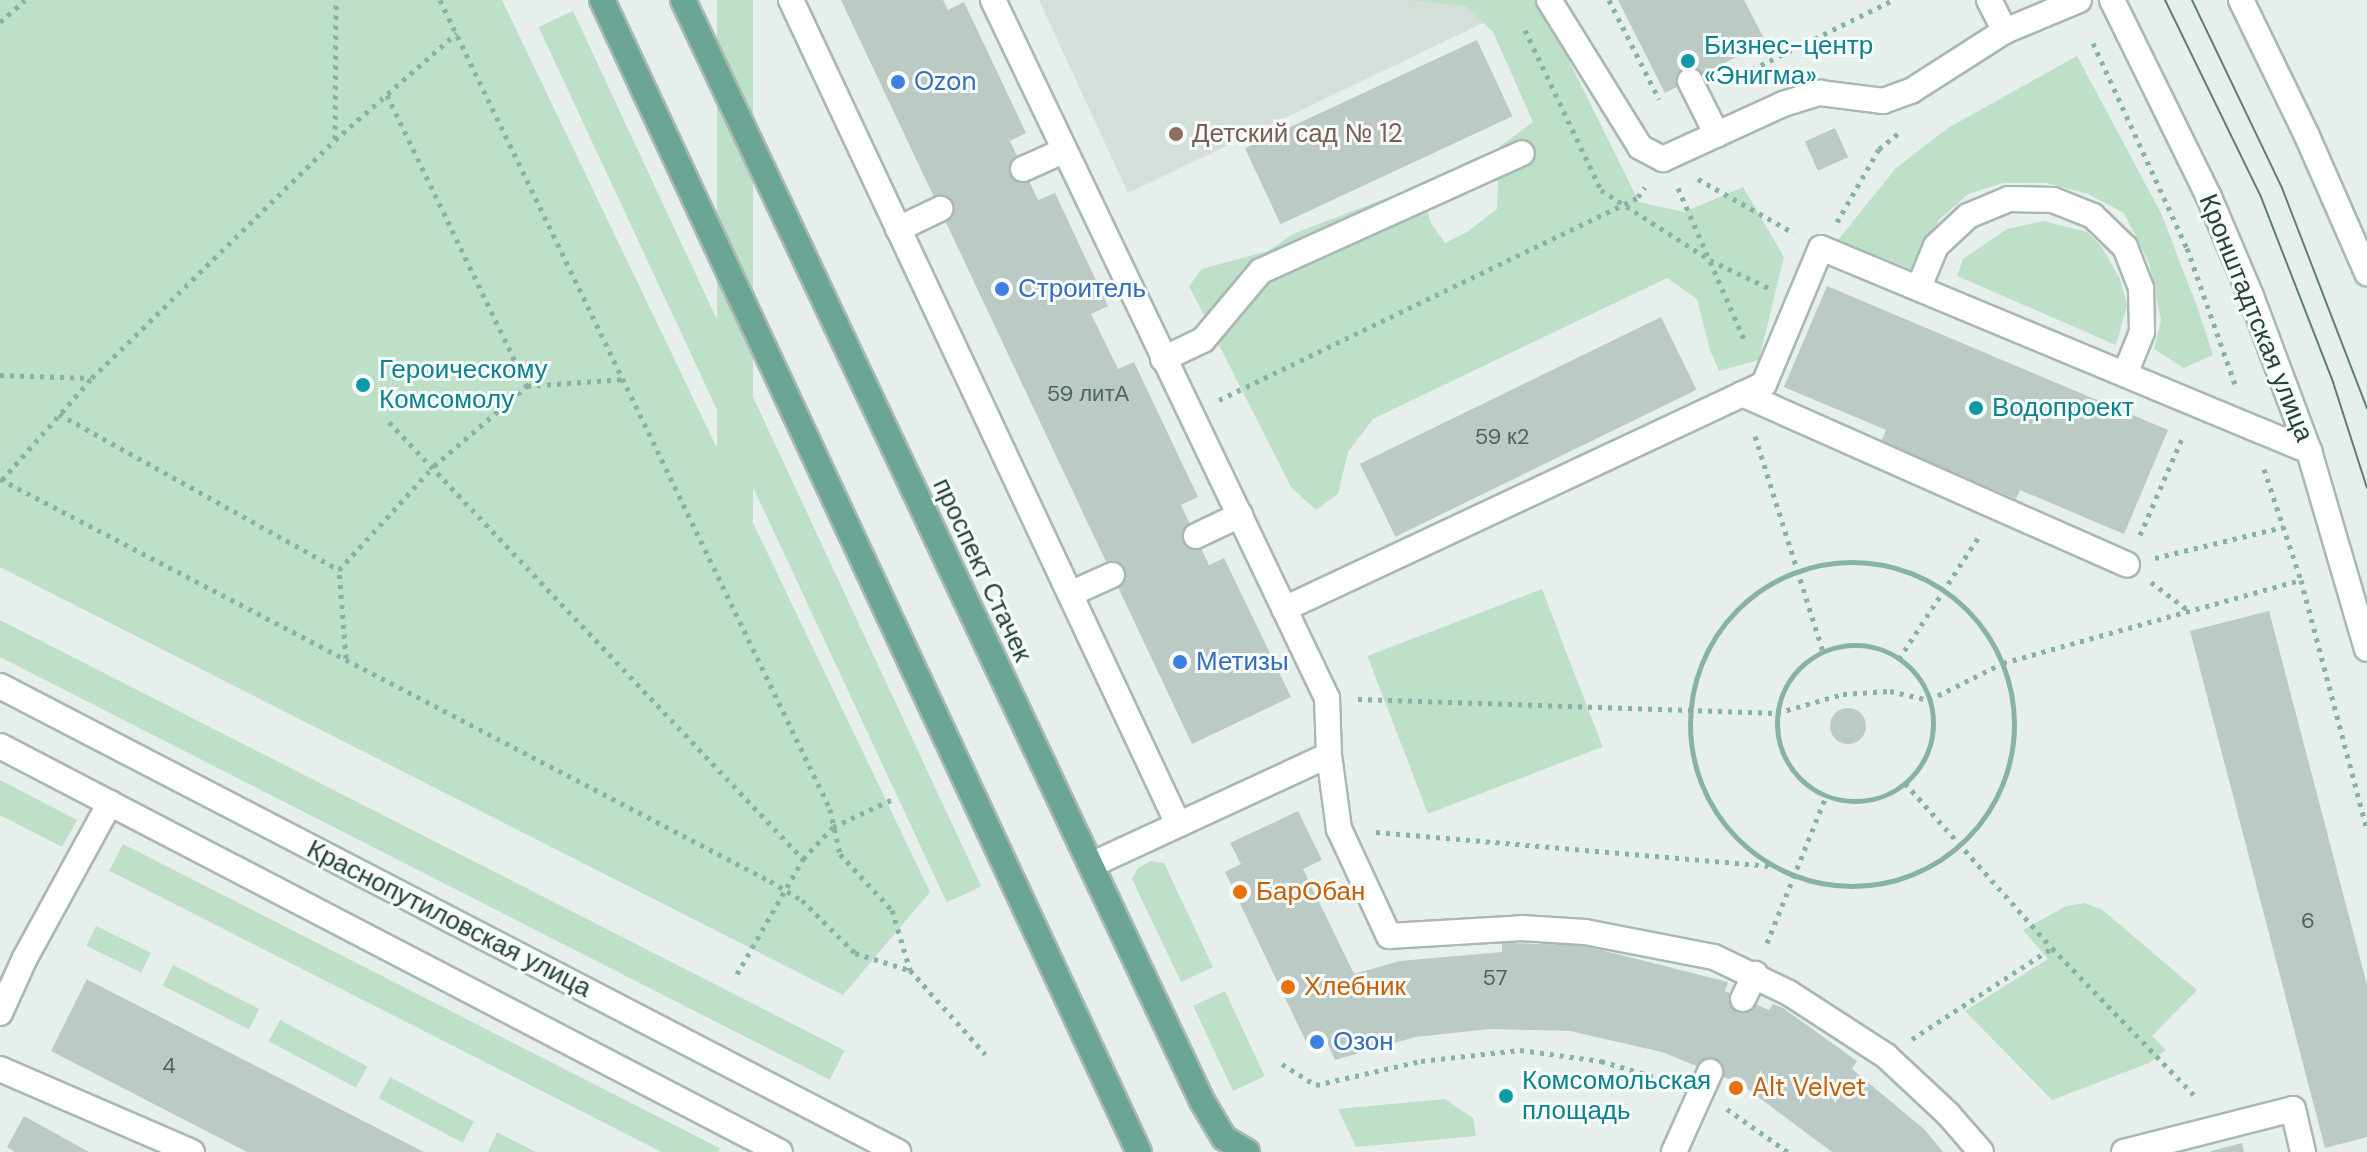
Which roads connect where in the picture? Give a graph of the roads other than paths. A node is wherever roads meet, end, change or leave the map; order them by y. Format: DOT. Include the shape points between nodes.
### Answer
graph roads {
  1 [pos="602,0"];
  2 [pos="683,0"];
  3 [pos="791,0"];
  4 [pos="993,0"];
  5 [pos="1549,0"];
  6 [pos="1989,0"];
  7 [pos="2079,0"];
  8 [pos="2112,0"];
  9 [pos="2241,0"];
  10 [pos="2005,31"];
  11 [pos="1694,88"];
  12 [pos="1717,135"];
  13 [pos="1063,151"];
  14 [pos="1522,153"];
  15 [pos="1023,169"];
  16 [pos="940,209"];
  17 [pos="898,229"];
  18 [pos="2367,273"];
  19 [pos="1919,287"];
  20 [pos="1163,359"];
  21 [pos="2125,374"];
  22 [pos="1753,389"];
  23 [pos="2309,451"];
  24 [pos="1240,515"];
  25 [pos="1196,536"];
  26 [pos="2127,565"];
  27 [pos="1112,575"];
  28 [pos="1070,594"];
  29 [pos="1284,609"];
  30 [pos="2367,649"];
  31 [pos="0,686"];
  32 [pos="0,746"];
  33 [pos="1329,755"];
  34 [pos="110,803"];
  35 [pos="1178,824"];
  36 [pos="1091,865"];
  37 [pos="1755,974"];
  38 [pos="1743,999"];
  39 [pos="0,1013"];
  40 [pos="0,1069"];
  41 [pos="1706,1083"];
  42 [pos="148,1142"];
  43 [pos="192,1152"];
  44 [pos="780,1152"];
  45 [pos="898,1152"];
  46 [pos="1139,1152"];
  47 [pos="1247,1152"];
  48 [pos="1674,1152"];
  49 [pos="1981,1152"];
  50 [pos="2124,1152"];
  51 [pos="2303,1152"];
  1 -- 46 [label="main road"];
  2 -- 36 [label="main road, проспект Стачек"];
  3 -- 17 [label="street"];
  4 -- 13 [label="street"];
  5 -- 12 [label="street" via="1640,147 1663,159"];
  6 -- 10 [label="street"];
  7 -- 10 [label="street"];
  8 -- 23 [label="street, Кронштадтская улица" via="2215,211"];
  9 -- 18 [label="street"];
  10 -- 12 [label="street" via="1911,91 1883,101 1820,93"];
  11 -- 12 [label="street"];
  13 -- 15 [label="street"];
  13 -- 20 [label="street"];
  14 -- 20 [label="street" via="1261,271 1203,340"];
  16 -- 17 [label="street"];
  17 -- 28 [label="street"];
  19 -- 21 [label="street"];
  19 -- 21 [label="street" via="1936,246 1968,216 2009,199 2053,200 2093,216 2125,247 2141,288 2142,332"];
  19 -- 22 [label="street" via="1821,248"];
  20 -- 24 [label="street"];
  21 -- 23 [label="street"];
  22 -- 26 [label="street"];
  22 -- 29 [label="street"];
  23 -- 30 [label="street, Кронштадтская улица"];
  24 -- 25 [label="street"];
  24 -- 29 [label="street"];
  27 -- 28 [label="street"];
  28 -- 35 [label="street"];
  29 -- 33 [label="street" via="1327,698"];
  31 -- 45 [label="street, Краснопутиловская улица"];
  32 -- 34 [label="street, Краснопутиловская улица"];
  33 -- 35 [label="street"];
  33 -- 37 [label="street" via="1339,829 1389,936 1522,928 1585,932 1714,957"];
  34 -- 39 [label="street"];
  34 -- 44 [label="street, Краснопутиловская улица"];
  35 -- 36 [label="street"];
  36 -- 47 [label="main road, проспект Стачек" via="1202,1101 1224,1138"];
  37 -- 38 [label="street"];
  37 -- 49 [label="street" via="1886,1056"];
  40 -- 42 [label="street"];
  41 -- 48 [label="street"];
  42 -- 43 [label="street"];
  50 -- 51 [label="street" via="2293,1109"];
}
